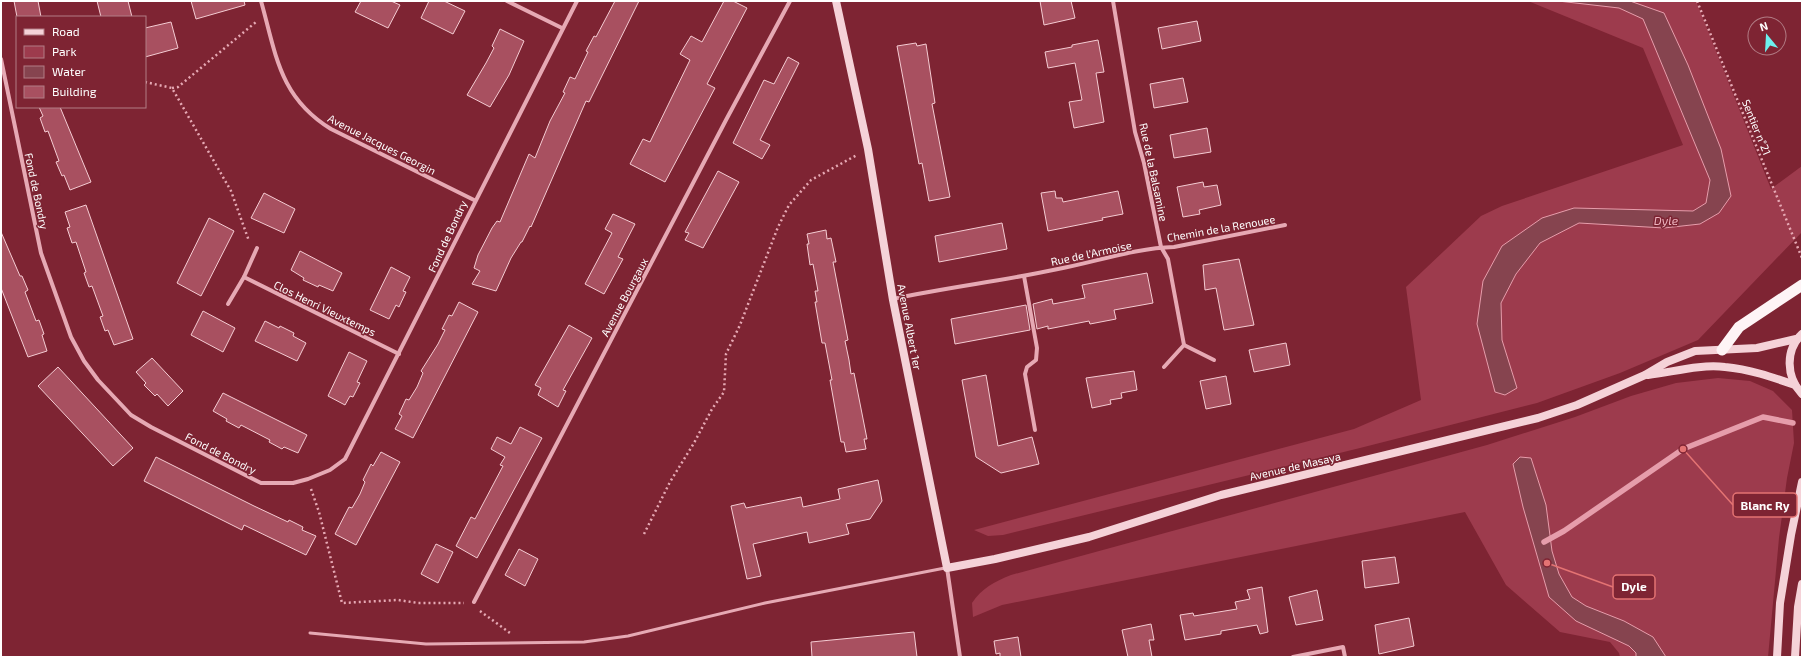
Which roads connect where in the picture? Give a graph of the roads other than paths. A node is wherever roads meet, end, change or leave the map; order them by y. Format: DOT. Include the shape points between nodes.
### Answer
graph roads {
  1 [pos="261,1"];
  2 [pos="507,1"];
  3 [pos="577,1"];
  4 [pos="790,1"];
  5 [pos="836,1"];
  6 [pos="1113,1"];
  7 [pos="562,28"];
  8 [pos="1,59"];
  9 [pos="474,200"];
  10 [pos="1285,225"];
  11 [pos="257,248"];
  12 [pos="1161,248"];
  13 [pos="1024,276"];
  14 [pos="244,277"];
  15 [pos="1802,285"];
  16 [pos="893,300"];
  17 [pos="228,304"];
  18 [pos="1799,336"];
  19 [pos="1184,345"];
  20 [pos="1722,350"];
  21 [pos="399,354"];
  22 [pos="1214,360"];
  23 [pos="1164,367"];
  24 [pos="1645,375"];
  25 [pos="1795,384"];
  26 [pos="1802,394"];
  27 [pos="1035,430"];
  28 [pos="1802,482"];
  29 [pos="947,568"];
  30 [pos="1802,584"];
  31 [pos="474,602"];
  32 [pos="310,633"];
  33 [pos="960,657"];
  34 [pos="1293,657"];
  35 [pos="1345,657"];
  36 [pos="1777,657"];
  37 [pos="1795,657"];
  1 -- 9 [label="street, Avenue Jacques Georgin" via="284,79 303,107 316,120"];
  2 -- 7 [label="street"];
  3 -- 7 [label="street, Fond de Bondry"];
  4 -- 31 [label="street, Avenue Bourgaux"];
  5 -- 16 [label="main road, Avenue Albert 1er" via="868,148"];
  6 -- 12 [label="street, Rue de la Balsamine" via="1132,111"];
  7 -- 9 [label="street, Fond de Bondry" via="491,172"];
  8 -- 21 [label="street, Fond de Bondry" via="41,253 71,337 98,380 131,415 244,476 262,483 293,483 330,470 345,459"];
  9 -- 21 [label="street, Fond de Bondry"];
  10 -- 12 [label="street, Chemin de la Renouee"];
  11 -- 14 [label="street"];
  12 -- 13 [label="street, Rue de l'Armoise"];
  12 -- 19 [label="street, Rue de la Balsamine" via="1168,259"];
  13 -- 16 [label="street, Rue de l'Armoise" via="980,282"];
  13 -- 27 [label="street" via="1037,348 1036,360 1027,367 1025,374"];
  14 -- 17 [label="street"];
  14 -- 21 [label="street, Clos Henri Vieuxtemps"];
  15 -- 20 [label="highway" via="1739,327"];
  16 -- 29 [label="main road, Avenue Albert 1er"];
  18 -- 20 [label="main road, Avenue de Masaya" via="1757,348"];
  18 -- 25 [label="main road" via="1791,350 1789,362"];
  19 -- 22 [label="street"];
  19 -- 23 [label="street"];
  20 -- 24 [label="main road, Avenue de Masaya" via="1695,351 1667,362"];
  24 -- 25 [label="main road, Avenue de Masaya" via="1724,366"];
  24 -- 29 [label="main road, Avenue de Masaya" via="1577,405 1538,418 1221,495 1089,537"];
  25 -- 26 [label="main road"];
  28 -- 36 [label="main road" via="1790,535 1780,603"];
  29 -- 32 [label="lane" via="765,604 628,636 584,642 426,644"];
  29 -- 33 [label="street, Avenue Albert 1er"];
  30 -- 37 [label="main road"];
  34 -- 35 [label="street" via="1342,647"];
}
